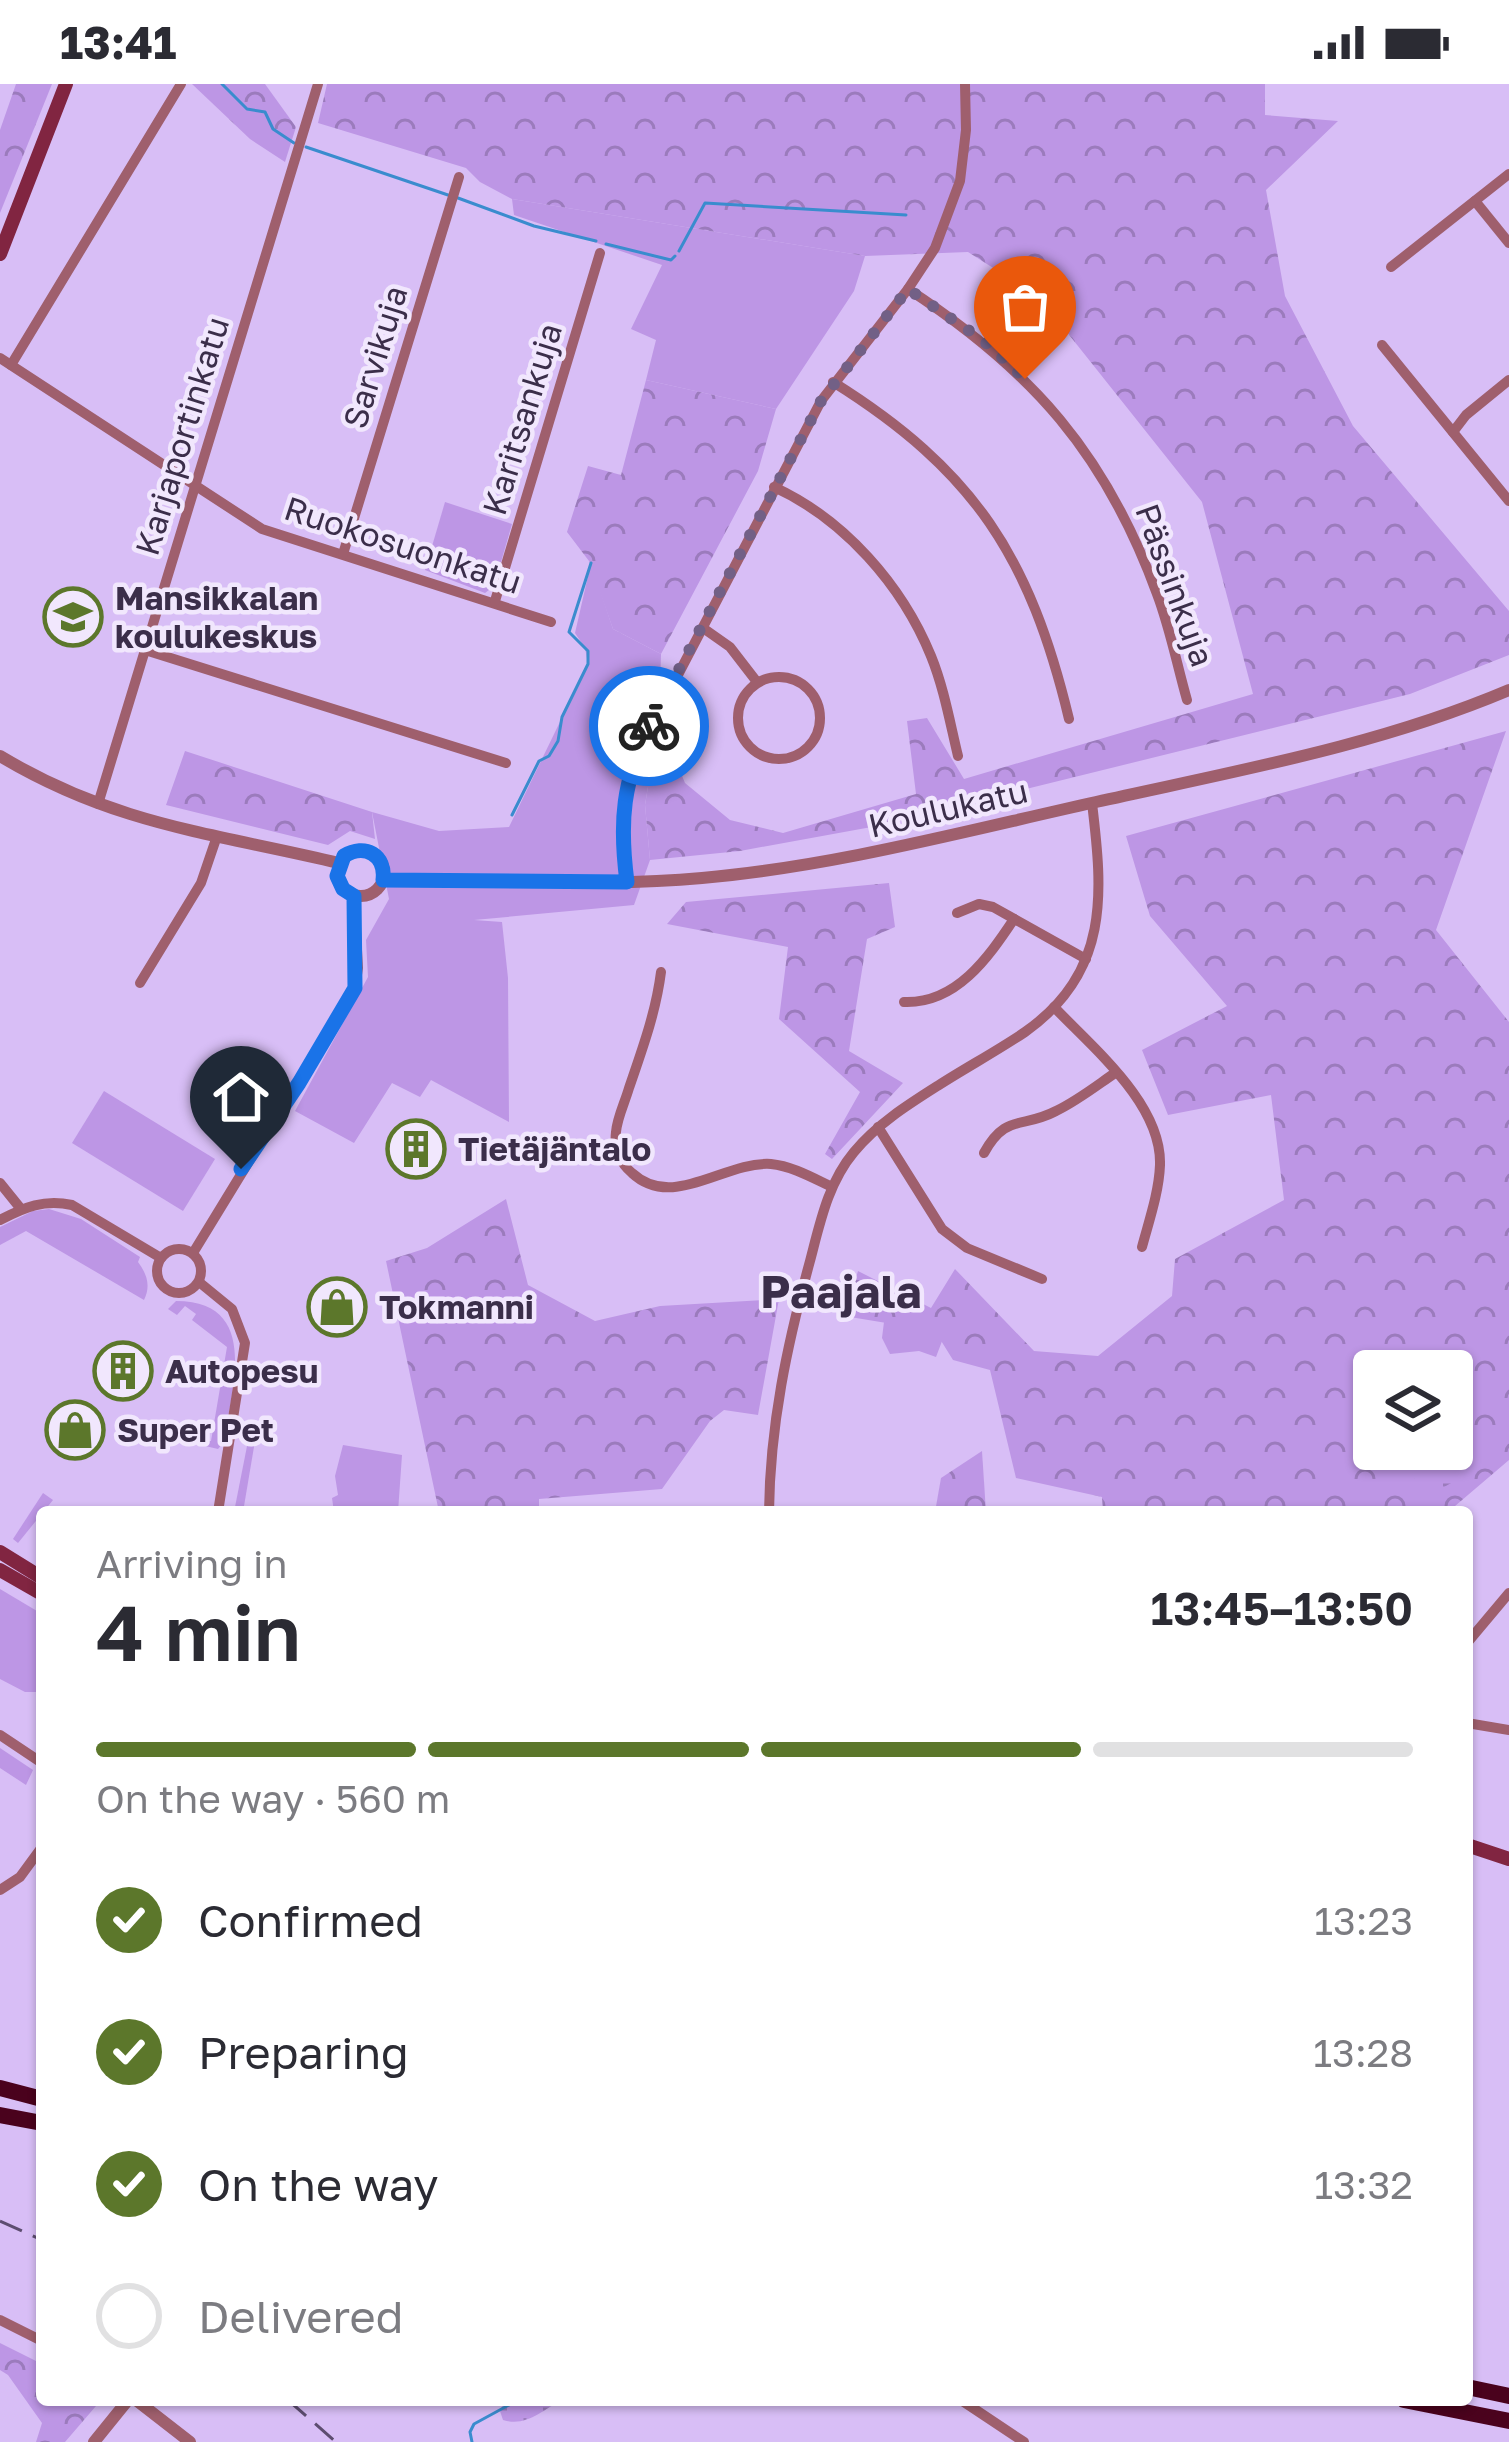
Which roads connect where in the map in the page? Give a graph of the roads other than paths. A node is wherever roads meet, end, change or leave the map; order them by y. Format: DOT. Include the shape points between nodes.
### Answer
graph roads {
  1 [pos="66,84"];
  2 [pos="181,84"];
  3 [pos="318,84"];
  4 [pos="964,84"];
  5 [pos="34,166"];
  6 [pos="1509,174"];
  7 [pos="459,177"];
  8 [pos="1475,201"];
  9 [pos="1509,243"];
  10 [pos="600,253"];
  11 [pos="0,254"];
  12 [pos="1390,267"];
  13 [pos="0,273"];
  14 [pos="908,289"];
  15 [pos="1382,345"];
  16 [pos="6,361"];
  17 [pos="1509,380"];
  18 [pos="833,382"];
  19 [pos="1454,432"];
  20 [pos="195,483"];
  21 [pos="775,487"];
  22 [pos="1509,501"];
  23 [pos="343,554"];
  24 [pos="495,601"];
  25 [pos="551,622"];
  26 [pos="703,628"];
  27 [pos="145,650"];
  28 [pos="757,682"];
  29 [pos="1509,690"];
  30 [pos="1187,700"];
  31 [pos="1069,718"];
  32 [pos="0,756"];
  33 [pos="958,756"];
  34 [pos="506,764"];
  35 [pos="1092,803"];
  36 [pos="98,804"];
  37 [pos="216,839"];
  38 [pos="339,863"];
  39 [pos="383,880"];
  40 [pos="627,882"];
  41 [pos="354,896"];
  42 [pos="957,914"];
  43 [pos="1014,919"];
  44 [pos="1086,959"];
  45 [pos="661,972"];
  46 [pos="140,983"];
  47 [pos="904,1002"];
  48 [pos="1054,1007"];
  49 [pos="1114,1072"];
  50 [pos="878,1127"];
  51 [pos="984,1153"];
  52 [pos="0,1183"];
  53 [pos="832,1186"];
  54 [pos="21,1210"];
  55 [pos="0,1220"];
  56 [pos="1142,1247"];
  57 [pos="193,1253"];
  58 [pos="161,1258"];
  59 [pos="1042,1279"];
  60 [pos="199,1282"];
  61 [pos="219,1506"];
  62 [pos="769,1506"];
  63 [pos="0,1552"];
  64 [pos="0,1570"];
  65 [pos="36,1574"];
  66 [pos="36,1591"];
  67 [pos="1509,1593"];
  68 [pos="1504,1606"];
  69 [pos="1473,1637"];
  70 [pos="1473,1724"];
  71 [pos="1509,1730"];
  72 [pos="0,1735"];
  73 [pos="36,1759"];
  74 [pos="1473,1847"];
  75 [pos="36,1855"];
  76 [pos="1509,1859"];
  77 [pos="0,1890"];
  78 [pos="0,2090"];
  79 [pos="36,2098"];
  80 [pos="0,2115"];
  81 [pos="36,2122"];
  82 [pos="0,2320"];
  83 [pos="36,2338"];
  84 [pos="1473,2388"];
  85 [pos="1509,2396"];
  86 [pos="127,2406"];
  87 [pos="140,2406"];
  88 [pos="970,2406"];
  89 [pos="1434,2406"];
  90 [pos="1509,2421"];
  91 [pos="94,2442"];
  92 [pos="190,2442"];
  93 [pos="1024,2442"];
  1 -- 5 [label="main road"];
  2 -- 16 [label="street"];
  3 -- 20 [label="street, Karjaportinkatu"];
  4 -- 14 [label="street" via="960,182 935,248"];
  5 -- 11 [label="main road"];
  5 -- 13 [label="main road"];
  6 -- 8 [label="street"];
  7 -- 23 [label="street, Sarvikuja"];
  8 -- 9 [label="street"];
  8 -- 12 [label="street"];
  10 -- 24 [label="street, Karitsankuja"];
  14 -- 18 [label="street"];
  14 -- 30 [label="street, Pässinkuja" via="1004,358 1112,489 1158,596"];
  15 -- 19 [label="street"];
  16 -- 20 [label="street, Ruokosuonkatu"];
  17 -- 19 [label="street"];
  18 -- 21 [label="street"];
  18 -- 31 [label="street" via="922,444 994,524 1052,649"];
  19 -- 22 [label="street"];
  20 -- 23 [label="street, Ruokosuonkatu" via="262,529"];
  20 -- 27 [label="street, Karjaportinkatu"];
  21 -- 26 [label="street"];
  21 -- 33 [label="street" via="830,520 887,581 929,652"];
  23 -- 24 [label="street, Ruokosuonkatu"];
  24 -- 25 [label="street, Ruokosuonkatu"];
  26 -- 28 [label="street"];
  26 -- 40 [label="street" via="626,783"];
  27 -- 34 [label="street"];
  27 -- 36 [label="street, Karjaportinkatu"];
  28 -- 28 [label="street" via="740,707 741,734 760,755 800,754 818,734 813,694 786,677"];
  29 -- 35 [label="street, Koulukatu" via="1318,753"];
  32 -- 36 [label="street"];
  35 -- 40 [label="street, Koulukatu" via="878,852"];
  35 -- 44 [label="street" via="1101,881"];
  36 -- 37 [label="street"];
  37 -- 38 [label="street"];
  37 -- 46 [label="street" via="201,883"];
  38 -- 39 [label="street" via="365,850 383,864"];
  38 -- 41 [label="street" via="339,883"];
  39 -- 40 [label="street, Koulukatu"];
  39 -- 41 [label="street" via="369,895"];
  41 -- 57 [label="street" via="355,988"];
  42 -- 43 [label="street" via="980,904"];
  43 -- 44 [label="street"];
  43 -- 47 [label="street" via="965,980 936,1000"];
  44 -- 48 [label="street"];
  45 -- 53 [label="street" via="615,1131 622,1164 654,1188 769,1164"];
  48 -- 49 [label="street"];
  48 -- 50 [label="street"];
  49 -- 51 [label="street" via="1056,1112 1012,1121"];
  49 -- 56 [label="street" via="1143,1107 1159,1147"];
  50 -- 53 [label="street"];
  50 -- 59 [label="street" via="942,1229"];
  52 -- 54 [label="street"];
  53 -- 62 [label="street" via="776,1404"];
  54 -- 55 [label="street"];
  54 -- 58 [label="street" via="72,1205"];
  57 -- 58 [label="street" via="175,1249"];
  57 -- 60 [label="street"];
  58 -- 60 [label="street" via="158,1276 168,1290 185,1292"];
  60 -- 61 [label="street" via="232,1309 245,1343"];
  63 -- 65 [label="main road"];
  64 -- 66 [label="main road"];
  67 -- 68 [label="street"];
  68 -- 69 [label="street"];
  70 -- 71 [label="street"];
  72 -- 73 [label="street"];
  74 -- 76 [label="main road"];
  75 -- 77 [label="street"];
  78 -- 79 [label="highway"];
  80 -- 81 [label="highway"];
  82 -- 83 [label="street"];
  84 -- 85 [label="highway"];
  86 -- 91 [label="street"];
  87 -- 92 [label="street"];
  88 -- 93 [label="street"];
  89 -- 90 [label="highway"];
}
